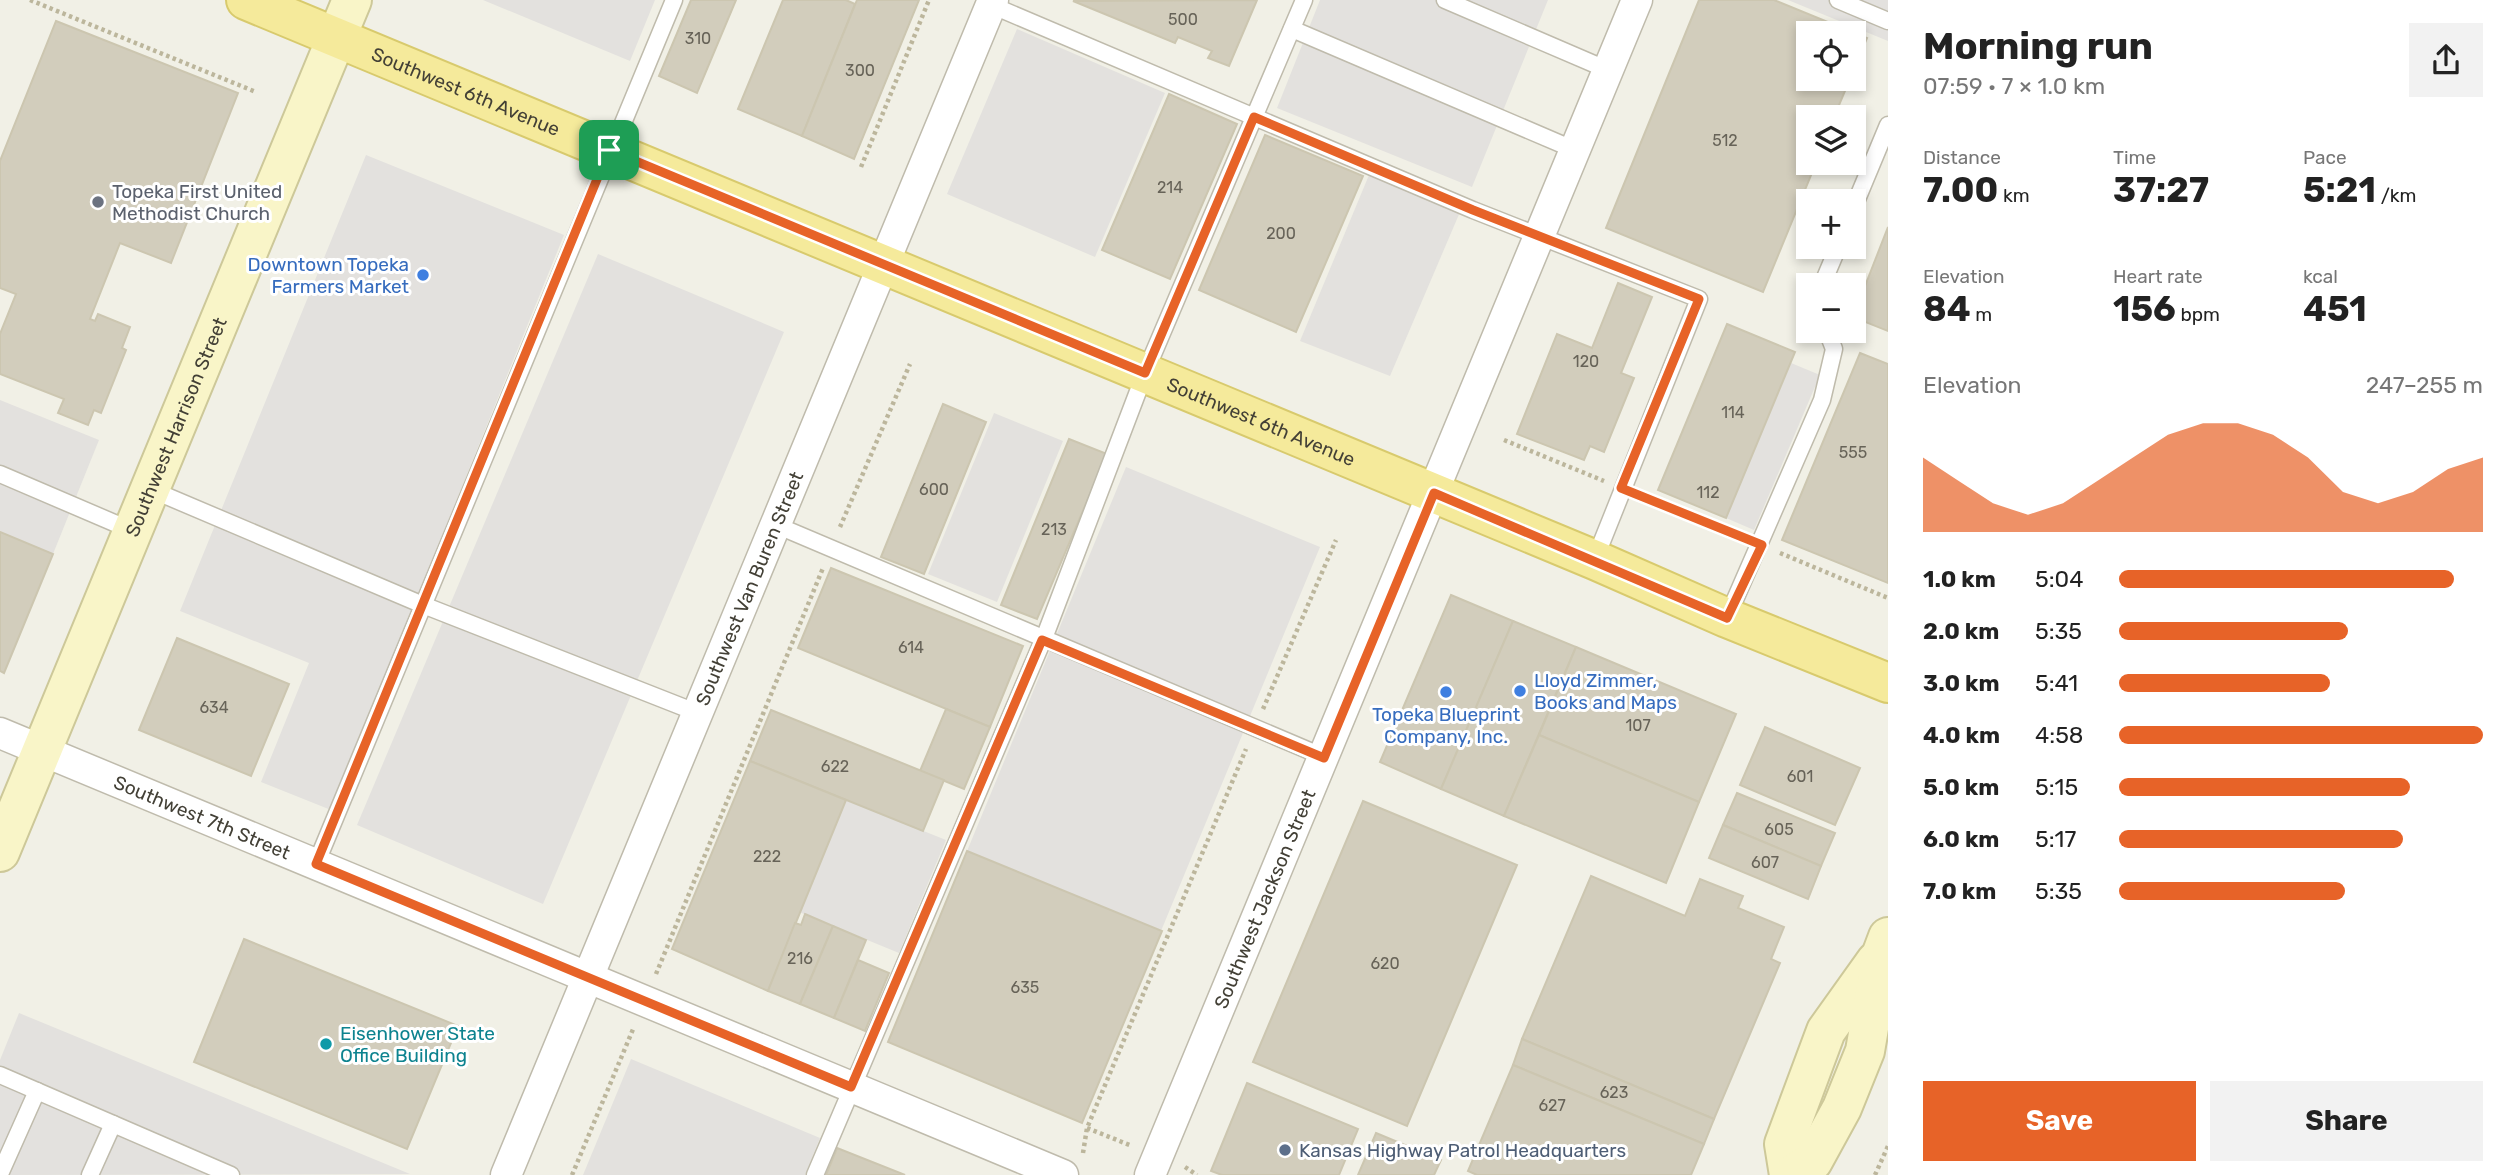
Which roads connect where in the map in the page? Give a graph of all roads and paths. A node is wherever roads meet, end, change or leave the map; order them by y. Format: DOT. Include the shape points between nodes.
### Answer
graph roads {
  1 [pos="30,0"];
  2 [pos="246,0"];
  3 [pos="352,0"];
  4 [pos="674,0"];
  5 [pos="929,0"];
  6 [pos="1304,0"];
  7 [pos="1445,0"];
  8 [pos="1637,0"];
  9 [pos="1838,0"];
  10 [pos="992,2"];
  11 [pos="1888,21"];
  12 [pos="1292,29"];
  13 [pos="337,37"];
  14 [pos="1608,70"];
  15 [pos="256,92"];
  16 [pos="1254,117"];
  17 [pos="1888,125"];
  18 [pos="609,150"];
  19 [pos="1575,150"];
  20 [pos="861,167"];
  21 [pos="1861,189"];
  22 [pos="1540,236"];
  23 [pos="883,264"];
  24 [pos="1831,343"];
  25 [pos="909,364"];
  26 [pos="1145,373"];
  27 [pos="1504,440"];
  28 [pos="0,474"];
  29 [pos="1621,488"];
  30 [pos="150,489"];
  31 [pos="1434,493"];
  32 [pos="776,525"];
  33 [pos="133,531"];
  34 [pos="1336,540"];
  35 [pos="1762,545"];
  36 [pos="830,550"];
  37 [pos="1595,560"];
  38 [pos="1888,598"];
  39 [pos="423,605"];
  40 [pos="1727,618"];
  41 [pos="1042,640"];
  42 [pos="1888,682"];
  43 [pos="698,713"];
  44 [pos="1254,729"];
  45 [pos="0,733"];
  46 [pos="42,751"];
  47 [pos="1324,758"];
  48 [pos="0,852"];
  49 [pos="316,864"];
  50 [pos="1886,949"];
  51 [pos="589,978"];
  52 [pos="645,1001"];
  53 [pos="0,1075"];
  54 [pos="851,1087"];
  55 [pos="37,1091"];
  56 [pos="113,1124"];
  57 [pos="1087,1128"];
  58 [pos="1888,1146"];
  59 [pos="195,1168"];
  60 [pos="1192,1170"];
  61 [pos="0,1174"];
  62 [pos="90,1175"];
  63 [pos="231,1175"];
  64 [pos="506,1175"];
  65 [pos="572,1175"];
  66 [pos="815,1175"];
  67 [pos="1063,1175"];
  68 [pos="1150,1175"];
  69 [pos="1197,1175"];
  70 [pos="1790,1175"];
  71 [pos="1875,1175"];
  1 -- 15 [label="path"];
  2 -- 13 [label="main road, Southwest 6th Avenue"];
  3 -- 13 [label="main road, Southwest Harrison Street"];
  4 -- 18 [label="lane"];
  5 -- 20 [label="path"];
  6 -- 12 [label="lane"];
  7 -- 14 [label="lane"];
  8 -- 14 [label="street, Southwest Jackson Street"];
  9 -- 11 [label="lane"];
  10 -- 16 [label="lane"];
  10 -- 23 [label="street, Southwest Van Buren Street"];
  12 -- 16 [label="lane"];
  12 -- 19 [label="lane"];
  13 -- 18 [label="main road, Southwest 6th Avenue"];
  13 -- 30 [label="main road, Southwest Harrison Street"];
  14 -- 19 [label="street, Southwest Jackson Street"];
  16 -- 22 [label="lane"];
  16 -- 26 [label="lane"];
  17 -- 21 [label="lane"];
  18 -- 23 [label="main road, Southwest 6th Avenue"];
  18 -- 39 [label="lane"];
  19 -- 22 [label="street, Southwest Jackson Street"];
  22 -- 29 [label="lane" via="1699,299"];
  22 -- 31 [label="street, Southwest Jackson Street"];
  23 -- 26 [label="main road, Southwest 6th Avenue"];
  23 -- 32 [label="street, Southwest Van Buren Street"];
  24 -- 35 [label="lane" via="1822,400"];
  25 -- 36 [label="path"];
  26 -- 31 [label="main road, Southwest 6th Avenue"];
  26 -- 41 [label="lane"];
  27 -- 29 [label="path"];
  28 -- 33 [label="lane"];
  29 -- 35 [label="path"];
  29 -- 37 [label="lane"];
  30 -- 33 [label="main road, Southwest Harrison Street"];
  30 -- 39 [label="lane"];
  31 -- 37 [label="main road, Southwest 6th Avenue"];
  31 -- 47 [label="street, Southwest Jackson Street"];
  32 -- 36 [label="lane"];
  32 -- 43 [label="street, Southwest Van Buren Street"];
  33 -- 46 [label="main road, Southwest Harrison Street"];
  34 -- 44 [label="path"];
  35 -- 38 [label="path"];
  35 -- 40 [label="lane"];
  36 -- 41 [label="lane"];
  36 -- 52 [label="path"];
  37 -- 40 [label="main road, Southwest 6th Avenue"];
  39 -- 43 [label="lane"];
  39 -- 49 [label="lane"];
  40 -- 42 [label="main road, Southwest 6th Avenue"];
  41 -- 44 [label="lane"];
  41 -- 54 [label="lane"];
  43 -- 51 [label="street, Southwest Van Buren Street"];
  44 -- 47 [label="lane"];
  44 -- 57 [label="path"];
  45 -- 46 [label="street, Southwest 7th Street"];
  46 -- 48 [label="main road, Southwest Harrison Street"];
  46 -- 49 [label="street, Southwest 7th Street"];
  47 -- 68 [label="street, Southwest Jackson Street"];
  49 -- 51 [label="street, Southwest 7th Street"];
  50 -- 70 [label="main road" via="1864,1051 1842,1108 1813,1161"];
  51 -- 52 [label="street, Southwest 7th Street"];
  51 -- 64 [label="street, Southwest Van Buren Street"];
  52 -- 54 [label="street, Southwest 7th Street"];
  52 -- 65 [label="path"];
  53 -- 55 [label="lane"];
  54 -- 66 [label="lane"];
  54 -- 67 [label="street, Southwest 7th Street"];
  55 -- 56 [label="lane"];
  55 -- 61 [label="lane"];
  56 -- 59 [label="lane"];
  56 -- 62 [label="lane"];
  58 -- 71 [label="path"];
  59 -- 63 [label="lane"];
  60 -- 69 [label="path"];
}
